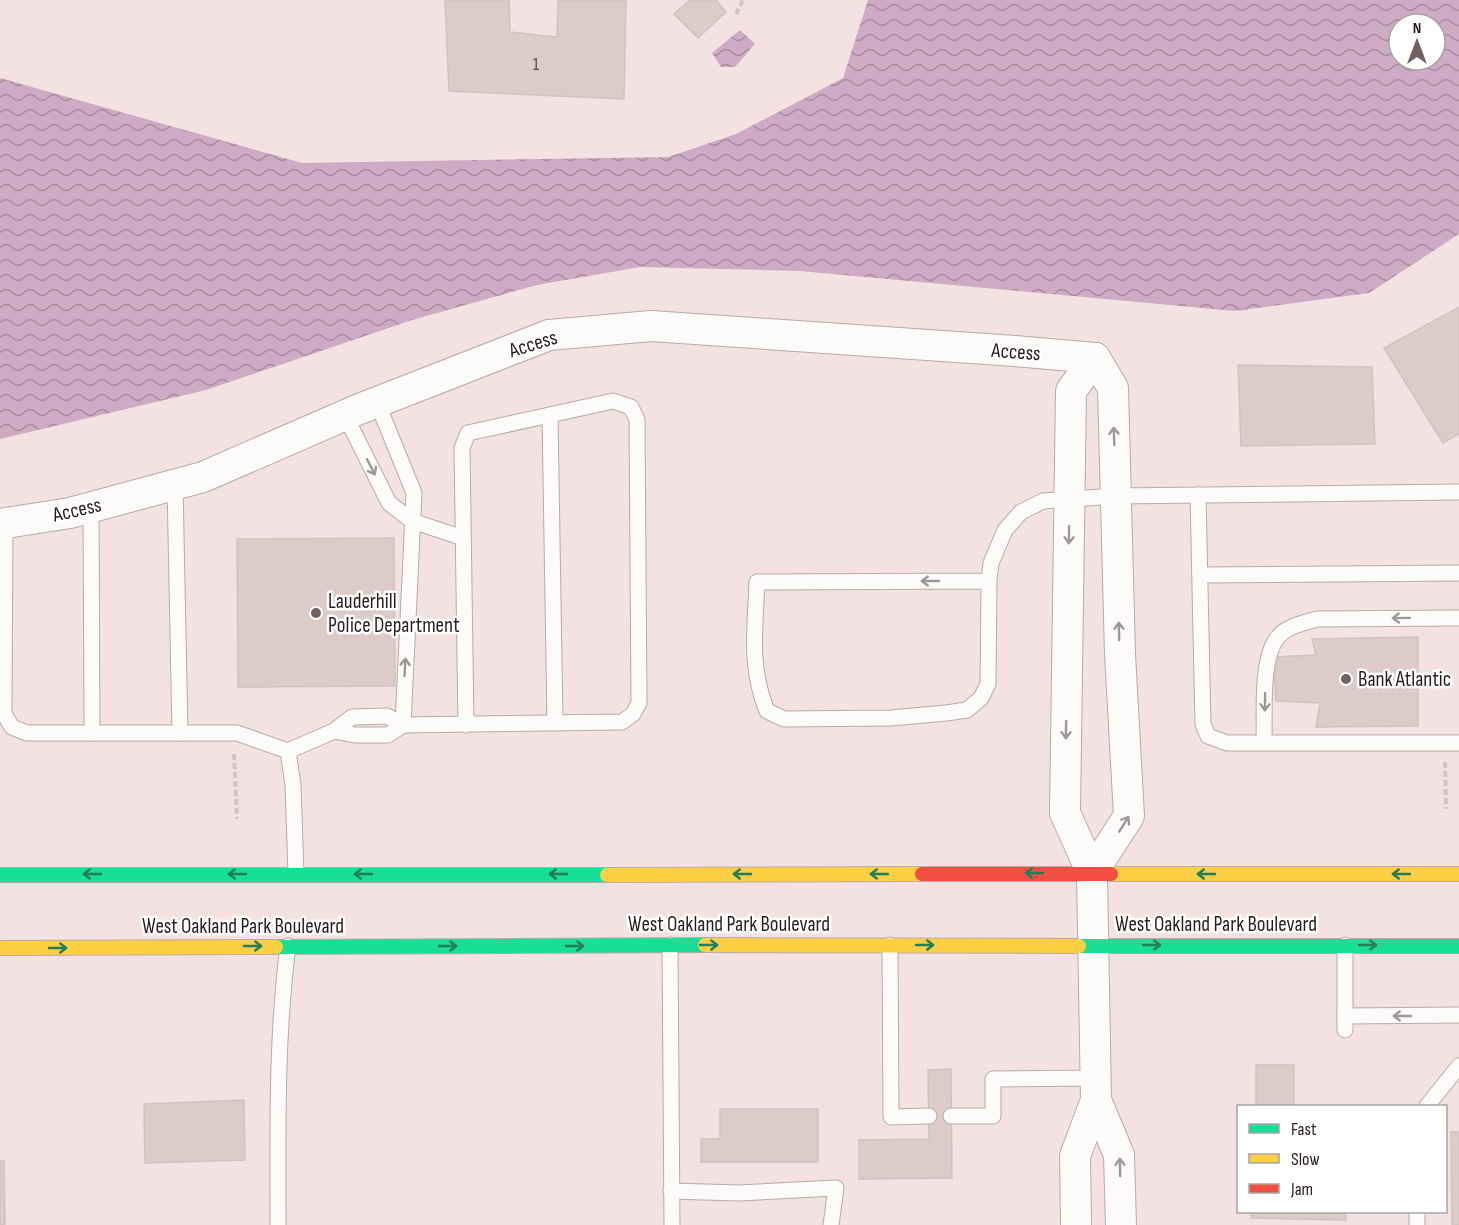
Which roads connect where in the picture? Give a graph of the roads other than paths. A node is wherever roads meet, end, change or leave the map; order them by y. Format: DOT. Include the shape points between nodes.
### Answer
graph roads {
  1 [pos="1095,358"];
  2 [pos="377,402"];
  3 [pos="345,415"];
  4 [pos="550,415"];
  5 [pos="175,485"];
  6 [pos="1456,490"];
  7 [pos="1198,495"];
  8 [pos="1116,496"];
  9 [pos="1070,498"];
  10 [pos="91,507"];
  11 [pos="412,521"];
  12 [pos="2,524"];
  13 [pos="463,538"];
  14 [pos="1459,573"];
  15 [pos="1200,575"];
  16 [pos="989,581"];
  17 [pos="1459,618"];
  18 [pos="555,723"];
  19 [pos="466,724"];
  20 [pos="403,725"];
  21 [pos="92,733"];
  22 [pos="180,733"];
  23 [pos="1264,743"];
  24 [pos="1459,743"];
  25 [pos="288,751"];
  26 [pos="1092,873"];
  27 [pos="0,874"];
  28 [pos="296,874"];
  29 [pos="1459,874"];
  30 [pos="670,945"];
  31 [pos="890,945"];
  32 [pos="1094,945"];
  33 [pos="1345,945"];
  34 [pos="288,946"];
  35 [pos="1459,946"];
  36 [pos="0,948"];
  37 [pos="1459,1015"];
  38 [pos="1459,1066"];
  39 [pos="1096,1089"];
  40 [pos="1429,1105"];
  41 [pos="929,1116"];
  42 [pos="951,1116"];
  43 [pos="671,1191"];
  44 [pos="278,1225"];
  45 [pos="672,1225"];
  46 [pos="831,1225"];
  47 [pos="1076,1225"];
  48 [pos="1121,1225"];
  1 -- 2 [label="street, Access" via="651,327 549,335"];
  8 -- 1 [label="street, one-way" via="1113,388"];
  1 -- 9 [label="street" via="1071,392"];
  2 -- 3 [label="street, Access"];
  2 -- 11 [label="lane" via="414,493"];
  3 -- 5 [label="street, Access" via="203,477"];
  3 -- 11 [label="lane, one-way" via="389,503"];
  4 -- 13 [label="lane" via="468,433 462,448"];
  4 -- 18 [label="lane"];
  4 -- 18 [label="lane" via="613,401 631,407 637,420 639,703 622,722"];
  5 -- 10 [label="street, Access"];
  5 -- 22 [label="lane"];
  6 -- 7 [label="lane"];
  7 -- 8 [label="lane"];
  7 -- 15 [label="lane"];
  8 -- 9 [label="lane"];
  26 -- 8 [label="street, one-way" via="1129,816"];
  9 -- 16 [label="lane" via="1043,501 1021,512 1005,530 991,563"];
  9 -- 26 [label="street, one-way" via="1065,813"];
  10 -- 12 [label="street, Access"];
  10 -- 21 [label="lane"];
  11 -- 13 [label="lane"];
  20 -- 11 [label="lane, one-way"];
  12 -- 21 [label="lane" via="4,714 12,727 27,733"];
  13 -- 19 [label="lane"];
  14 -- 15 [label="lane"];
  15 -- 23 [label="lane" via="1203,724 1208,736 1227,743"];
  16 -- 16 [label="lane, one-way" via="757,582 754,664 767,711 784,719 891,718 967,710 981,698 987,684"];
  17 -- 23 [label="lane, one-way" via="1317,619 1278,636 1266,659"];
  18 -- 19 [label="lane"];
  19 -- 20 [label="lane"];
  20 -- 25 [label="lane" via="387,716 352,717 334,731"];
  21 -- 22 [label="lane"];
  22 -- 25 [label="lane" via="237,733"];
  23 -- 24 [label="lane"];
  25 -- 28 [label="lane"];
  26 -- 28 [label="main road, one-way"];
  29 -- 26 [label="main road, one-way"];
  26 -- 32 [label="street"];
  28 -- 27 [label="main road, one-way"];
  30 -- 31 [label="main road, West Oakland Park Boulevard, one-way"];
  34 -- 30 [label="main road, West Oakland Park Boulevard, one-way"];
  30 -- 43 [label="lane"];
  31 -- 32 [label="main road, West Oakland Park Boulevard, one-way"];
  31 -- 41 [label="lane" via="891,1116"];
  32 -- 33 [label="main road, West Oakland Park Boulevard, one-way"];
  32 -- 39 [label="street"];
  33 -- 35 [label="main road, West Oakland Park Boulevard, one-way"];
  37 -- 33 [label="lane, one-way" via="1345,1023"];
  36 -- 34 [label="main road, West Oakland Park Boulevard, one-way"];
  34 -- 44 [label="lane" via="278,1060"];
  38 -- 40 [label="lane"];
  39 -- 42 [label="lane" via="993,1079 993,1116"];
  39 -- 47 [label="street" via="1075,1156"];
  48 -- 39 [label="street, one-way" via="1119,1155"];
  43 -- 45 [label="lane"];
  43 -- 46 [label="lane" via="738,1193 836,1188"];
}
